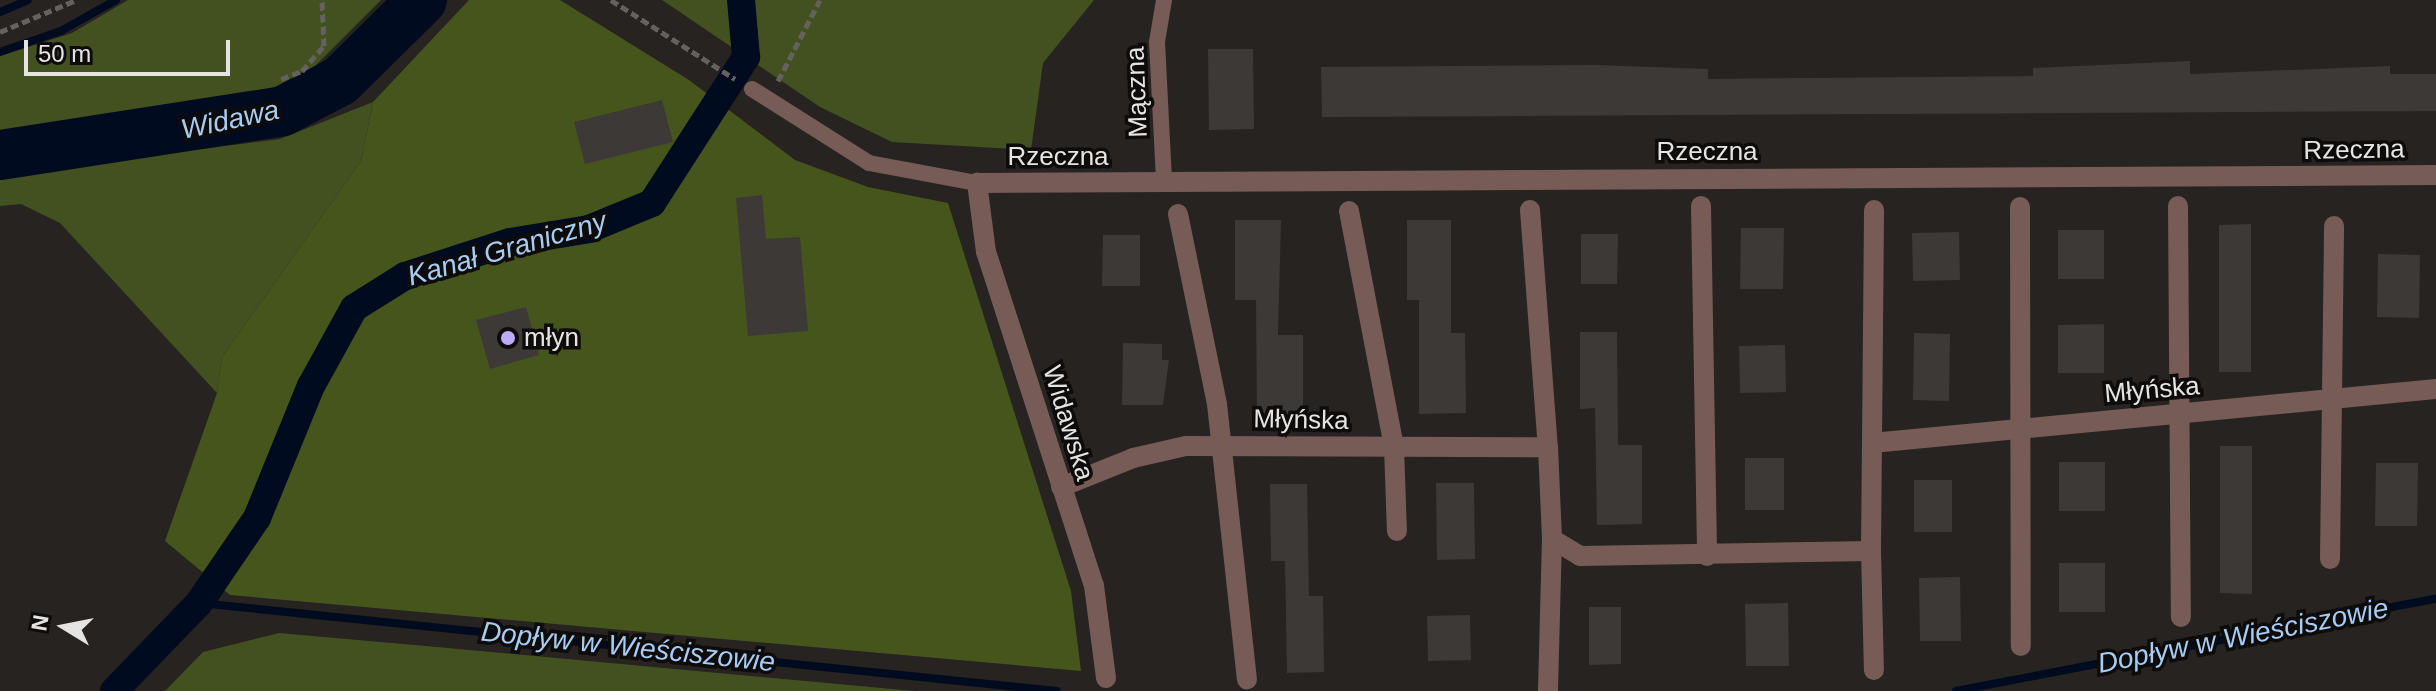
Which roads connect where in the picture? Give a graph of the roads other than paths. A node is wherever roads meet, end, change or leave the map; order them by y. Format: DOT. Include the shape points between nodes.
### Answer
graph roads {
  1 [pos="1164,0"];
  2 [pos="752,89"];
  3 [pos="2436,175"];
  4 [pos="1164,182"];
  5 [pos="977,183"];
  6 [pos="1701,206"];
  7 [pos="2178,206"];
  8 [pos="2020,207"];
  9 [pos="1530,210"];
  10 [pos="1874,210"];
  11 [pos="1349,211"];
  12 [pos="1178,214"];
  13 [pos="2334,226"];
  14 [pos="2436,389"];
  15 [pos="2332,399"];
  16 [pos="2180,414"];
  17 [pos="2020,429"];
  18 [pos="1872,443"];
  19 [pos="1221,444"];
  20 [pos="1394,447"];
  21 [pos="1548,447"];
  22 [pos="1061,487"];
  23 [pos="1397,531"];
  24 [pos="1552,539"];
  25 [pos="1871,551"];
  26 [pos="1707,556"];
  27 [pos="2330,559"];
  28 [pos="2181,617"];
  29 [pos="2021,646"];
  30 [pos="1874,670"];
  31 [pos="1106,678"];
  32 [pos="1247,679"];
  33 [pos="1548,690"];
  1 -- 4 [label="lane, Mączna" via="1157,42"];
  2 -- 5 [label="lane" via="869,163"];
  3 -- 4 [label="street, Rzeczna"];
  4 -- 5 [label="street, Rzeczna"];
  5 -- 22 [label="street, Widawska" via="986,252"];
  6 -- 26 [label="street"];
  7 -- 16 [label="street"];
  8 -- 17 [label="street"];
  9 -- 21 [label="street"];
  10 -- 18 [label="street"];
  11 -- 20 [label="street"];
  12 -- 19 [label="street"];
  13 -- 15 [label="street"];
  14 -- 15 [label="street, Młyńska"];
  15 -- 16 [label="street, Młyńska"];
  15 -- 27 [label="street"];
  16 -- 17 [label="street, Młyńska"];
  16 -- 28 [label="street"];
  17 -- 18 [label="street, Młyńska"];
  17 -- 29 [label="street"];
  18 -- 25 [label="street"];
  19 -- 20 [label="street, Młyńska"];
  19 -- 22 [label="street, Młyńska" via="1163,449"];
  19 -- 32 [label="street"];
  20 -- 21 [label="street, Młyńska"];
  20 -- 23 [label="street"];
  21 -- 24 [label="street"];
  22 -- 31 [label="street, Widawska" via="1094,586"];
  24 -- 26 [label="street" via="1580,556"];
  24 -- 33 [label="street"];
  25 -- 26 [label="street"];
  25 -- 30 [label="street"];
}
